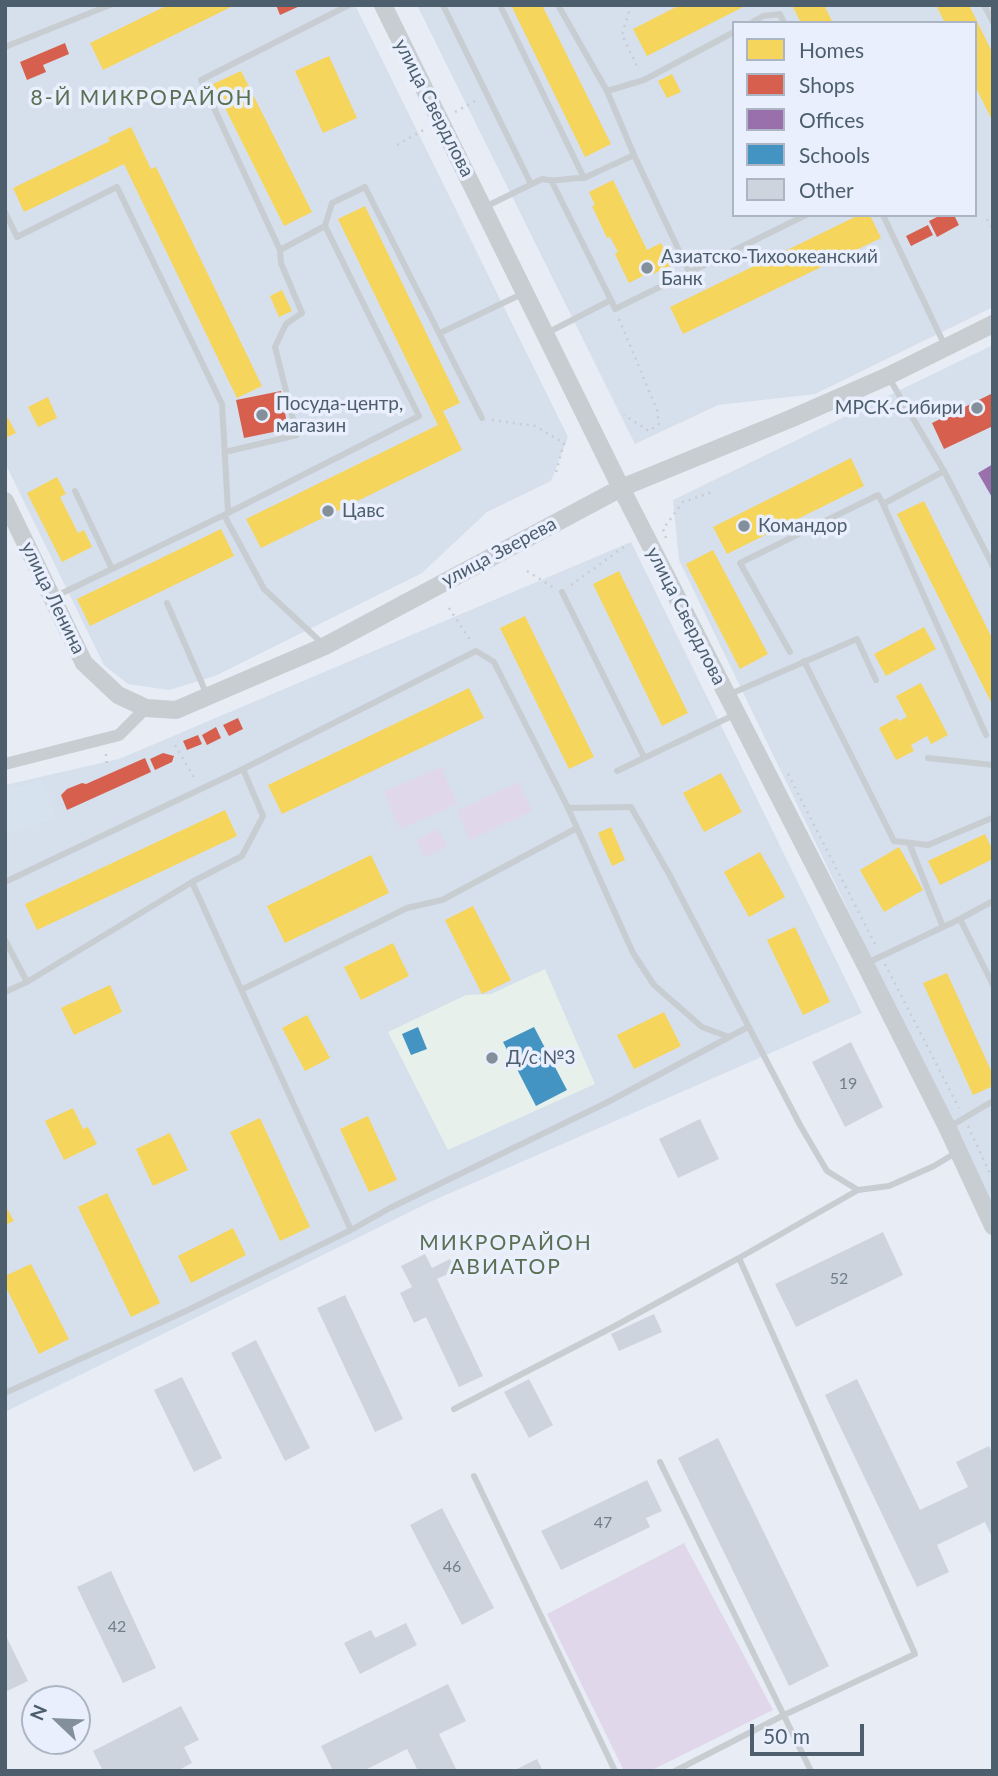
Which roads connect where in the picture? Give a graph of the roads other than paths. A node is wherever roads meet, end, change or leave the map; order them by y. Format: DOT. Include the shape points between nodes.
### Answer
graph roads {
  1 [pos="110,5"];
  2 [pos="349,5"];
  3 [pos="383,5"];
  4 [pos="443,5"];
  5 [pos="500,5"];
  6 [pos="558,5"];
  7 [pos="984,5"];
  8 [pos="755,21"];
  9 [pos="783,21"];
  10 [pos="993,22"];
  11 [pos="732,33"];
  12 [pos="5,47"];
  13 [pos="607,91"];
  14 [pos="634,155"];
  15 [pos="584,178"];
  16 [pos="552,182"];
  17 [pos="531,184"];
  18 [pos="484,208"];
  19 [pos="5,212"];
  20 [pos="802,217"];
  21 [pos="884,217"];
  22 [pos="325,226"];
  23 [pos="280,250"];
  24 [pos="689,272"];
  25 [pos="524,293"];
  26 [pos="611,300"];
  27 [pos="993,324"];
  28 [pos="440,333"];
  29 [pos="544,334"];
  30 [pos="946,348"];
  31 [pos="888,376"];
  32 [pos="482,418"];
  33 [pos="225,452"];
  34 [pos="944,471"];
  35 [pos="621,488"];
  36 [pos="75,491"];
  37 [pos="5,501"];
  38 [pos="883,503"];
  39 [pos="226,513"];
  40 [pos="993,566"];
  41 [pos="112,569"];
  42 [pos="562,592"];
  43 [pos="52,598"];
  44 [pos="167,603"];
  45 [pos="325,646"];
  46 [pos="790,652"];
  47 [pos="804,661"];
  48 [pos="876,680"];
  49 [pos="726,696"];
  50 [pos="207,697"];
  51 [pos="146,709"];
  52 [pos="736,714"];
  53 [pos="986,735"];
  54 [pos="644,757"];
  55 [pos="928,758"];
  56 [pos="5,764"];
  57 [pos="993,765"];
  58 [pos="243,769"];
  59 [pos="617,771"];
  60 [pos="568,808"];
  61 [pos="992,818"];
  62 [pos="577,828"];
  63 [pos="909,843"];
  64 [pos="192,882"];
  65 [pos="5,883"];
  66 [pos="993,901"];
  67 [pos="960,919"];
  68 [pos="943,927"];
  69 [pos="5,940"];
  70 [pos="865,964"];
  71 [pos="27,982"];
  72 [pos="993,985"];
  73 [pos="241,990"];
  74 [pos="5,992"];
  75 [pos="748,1027"];
  76 [pos="729,1037"];
  77 [pos="993,1101"];
  78 [pos="947,1129"];
  79 [pos="958,1152"];
  80 [pos="858,1190"];
  81 [pos="993,1226"];
  82 [pos="351,1230"];
  83 [pos="739,1258"];
  84 [pos="5,1393"];
  85 [pos="454,1409"];
  86 [pos="660,1462"];
  87 [pos="474,1476"];
  88 [pos="784,1715"];
  89 [pos="615,1771"];
  90 [pos="675,1771"];
  91 [pos="811,1771"];
  1 -- 12 [label="lane"];
  2 -- 23 [label="lane" via="201,80"];
  3 -- 18 [label="main road, улица Свердлова"];
  4 -- 17 [label="lane"];
  5 -- 15 [label="lane"];
  6 -- 13 [label="lane"];
  7 -- 10 [label="lane"];
  8 -- 9 [label="lane" via="780,14"];
  11 -- 13 [label="lane" via="644,80"];
  13 -- 14 [label="lane"];
  14 -- 15 [label="lane"];
  14 -- 24 [label="lane"];
  15 -- 16 [label="lane"];
  16 -- 17 [label="lane" via="542,179"];
  16 -- 26 [label="lane"];
  17 -- 18 [label="lane"];
  18 -- 25 [label="main road, улица Свердлова"];
  19 -- 33 [label="lane" via="18,237 117,187 222,404"];
  20 -- 24 [label="lane"];
  21 -- 30 [label="lane"];
  22 -- 23 [label="lane"];
  22 -- 28 [label="lane" via="332,203 365,187"];
  22 -- 39 [label="lane" via="419,416"];
  23 -- 33 [label="lane" via="302,313 286,324 275,347 297,435"];
  24 -- 26 [label="lane" via="615,309"];
  25 -- 28 [label="lane"];
  25 -- 29 [label="main road, улица Свердлова"];
  26 -- 29 [label="lane"];
  27 -- 30 [label="main road, улица Зверева"];
  28 -- 32 [label="lane"];
  29 -- 35 [label="main road, улица Свердлова"];
  30 -- 31 [label="main road, улица Зверева"];
  31 -- 34 [label="lane"];
  31 -- 35 [label="main road, улица Зверева"];
  33 -- 39 [label="lane"];
  34 -- 38 [label="lane"];
  34 -- 40 [label="lane"];
  35 -- 45 [label="main road, улица Зверева"];
  35 -- 49 [label="main road, улица Свердлова"];
  36 -- 41 [label="lane"];
  37 -- 43 [label="main road, улица Ленина"];
  38 -- 46 [label="lane" via="878,495 740,563"];
  38 -- 53 [label="lane"];
  39 -- 41 [label="lane"];
  39 -- 45 [label="lane" via="264,589"];
  41 -- 43 [label="lane"];
  42 -- 54 [label="lane"];
  43 -- 51 [label="main road, улица Ленина" via="84,663 118,695"];
  44 -- 50 [label="lane"];
  45 -- 50 [label="main road, улица Зверева"];
  47 -- 48 [label="lane" via="857,639"];
  47 -- 49 [label="lane"];
  47 -- 63 [label="lane" via="894,841"];
  49 -- 52 [label="main road, улица Свердлова"];
  50 -- 51 [label="main road, улица Зверева" via="176,710"];
  51 -- 56 [label="street" via="119,735"];
  52 -- 54 [label="lane"];
  52 -- 70 [label="main road, улица Свердлова"];
  54 -- 59 [label="lane"];
  55 -- 57 [label="lane"];
  58 -- 60 [label="lane" via="477,651 494,662"];
  58 -- 64 [label="lane" via="263,816 242,856"];
  58 -- 65 [label="lane"];
  60 -- 62 [label="lane"];
  60 -- 75 [label="lane" via="631,807"];
  61 -- 63 [label="lane" via="928,845"];
  62 -- 73 [label="lane" via="442,900 407,908"];
  62 -- 76 [label="lane" via="634,953 654,985 702,1027"];
  63 -- 68 [label="lane"];
  64 -- 71 [label="lane"];
  64 -- 73 [label="lane"];
  66 -- 67 [label="lane"];
  67 -- 68 [label="lane"];
  67 -- 72 [label="lane"];
  68 -- 70 [label="lane"];
  69 -- 71 [label="lane"];
  70 -- 78 [label="main road, улица Свердлова"];
  71 -- 74 [label="lane"];
  73 -- 82 [label="lane"];
  75 -- 76 [label="lane"];
  75 -- 80 [label="lane" via="827,1171"];
  76 -- 82 [label="lane"];
  77 -- 78 [label="lane"];
  78 -- 79 [label="main road, улица Свердлова"];
  79 -- 80 [label="lane" via="889,1186"];
  79 -- 81 [label="main road, улица Свердлова"];
  80 -- 83 [label="lane"];
  82 -- 84 [label="lane"];
  83 -- 85 [label="lane"];
  83 -- 88 [label="lane" via="915,1654"];
  86 -- 88 [label="lane"];
  87 -- 89 [label="lane"];
  88 -- 90 [label="lane"];
  88 -- 91 [label="lane"];
}
